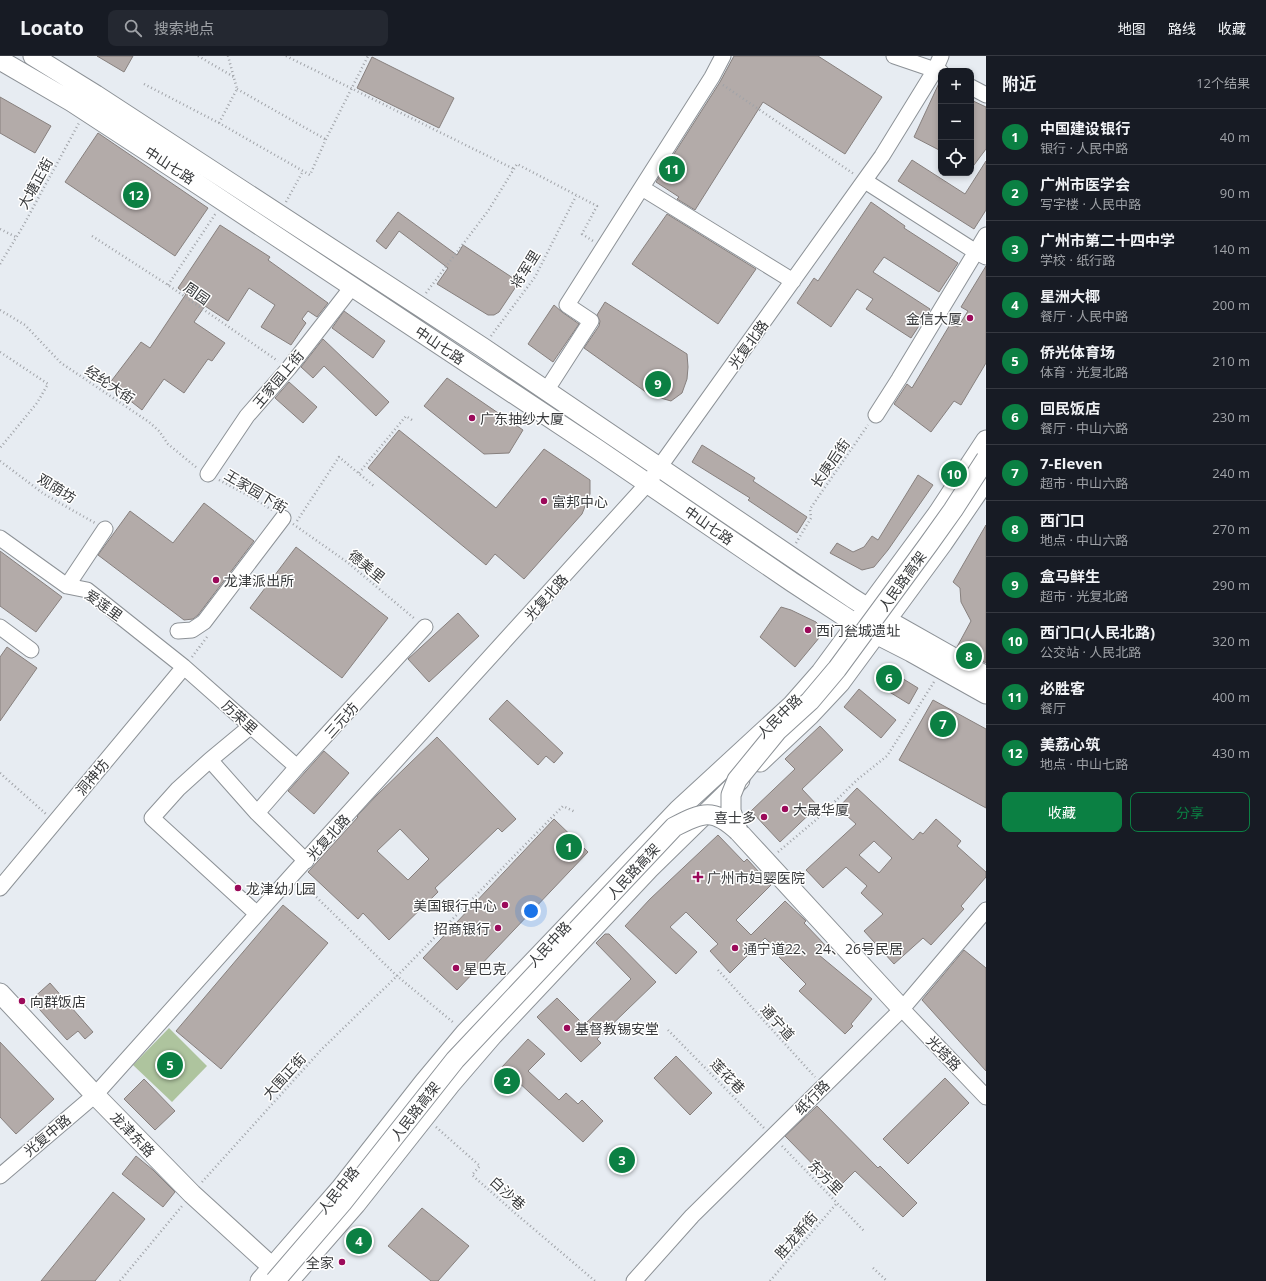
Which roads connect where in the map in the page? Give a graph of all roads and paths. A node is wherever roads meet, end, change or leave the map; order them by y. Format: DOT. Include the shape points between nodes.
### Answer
graph roads {
  1 [pos="34,56"];
  2 [pos="198,56"];
  3 [pos="228,56"];
  4 [pos="286,56"];
  5 [pos="368,56"];
  6 [pos="723,56"];
  7 [pos="894,56"];
  8 [pos="0,60"];
  9 [pos="939,66"];
  10 [pos="234,77"];
  11 [pos="712,77"];
  12 [pos="144,84"];
  13 [pos="237,89"];
  14 [pos="352,89"];
  15 [pos="974,89"];
  16 [pos="986,95"];
  17 [pos="86,111"];
  18 [pos="218,123"];
  19 [pos="326,139"];
  20 [pos="514,169"];
  21 [pos="303,171"];
  22 [pos="865,180"];
  23 [pos="642,188"];
  24 [pos="576,196"];
  25 [pos="224,201"];
  26 [pos="278,214"];
  27 [pos="0,229"];
  28 [pos="986,235"];
  29 [pos="92,236"];
  30 [pos="16,237"];
  31 [pos="604,248"];
  32 [pos="981,254"];
  33 [pos="0,264"];
  34 [pos="793,281"];
  35 [pos="168,285"];
  36 [pos="352,287"];
  37 [pos="417,305"];
  38 [pos="0,310"];
  39 [pos="482,347"];
  40 [pos="0,352"];
  41 [pos="289,368"];
  42 [pos="546,391"];
  43 [pos="876,415"];
  44 [pos="412,420"];
  45 [pos="986,440"];
  46 [pos="0,448"];
  47 [pos="986,459"];
  48 [pos="0,461"];
  49 [pos="659,467"];
  50 [pos="359,473"];
  51 [pos="208,474"];
  52 [pos="986,480"];
  53 [pos="648,483"];
  54 [pos="375,487"];
  55 [pos="289,522"];
  56 [pos="105,528"];
  57 [pos="0,538"];
  58 [pos="793,547"];
  59 [pos="67,586"];
  60 [pos="868,608"];
  61 [pos="887,620"];
  62 [pos="856,624"];
  63 [pos="425,627"];
  64 [pos="0,628"];
  65 [pos="178,631"];
  66 [pos="876,635"];
  67 [pos="31,650"];
  68 [pos="184,667"];
  69 [pos="942,669"];
  70 [pos="986,676"];
  71 [pos="986,694"];
  72 [pos="251,726"];
  73 [pos="778,731"];
  74 [pos="210,760"];
  75 [pos="297,768"];
  76 [pos="0,773"];
  77 [pos="575,812"];
  78 [pos="257,813"];
  79 [pos="55,822"];
  80 [pos="674,827"];
  81 [pos="738,831"];
  82 [pos="776,853"];
  83 [pos="306,861"];
  84 [pos="293,874"];
  85 [pos="0,888"];
  86 [pos="986,910"];
  87 [pos="257,914"];
  88 [pos="718,970"];
  89 [pos="397,976"];
  90 [pos="0,993"];
  91 [pos="902,1009"];
  92 [pos="668,1030"];
  93 [pos="465,1033"];
  94 [pos="824,1086"];
  95 [pos="95,1095"];
  96 [pos="986,1097"];
  97 [pos="426,1117"];
  98 [pos="772,1137"];
  99 [pos="0,1176"];
  100 [pos="192,1194"];
  101 [pos="838,1203"];
  102 [pos="865,1232"];
  103 [pos="873,1268"];
  104 [pos="269,1276"];
  105 [pos="120,1281"];
  106 [pos="288,1281"];
  107 [pos="595,1281"];
  108 [pos="635,1281"];
  109 [pos="770,1281"];
  110 [pos="887,1281"];
  1 -- 26 [label="main road, 中山七路"];
  2 -- 10 [label="path"];
  3 -- 10 [label="path"];
  4 -- 14 [label="path"];
  5 -- 14 [label="path"];
  6 -- 11 [label="street"];
  7 -- 9 [label="street"];
  8 -- 17 [label="main road, 中山七路"];
  9 -- 22 [label="street, 光复北路"];
  10 -- 13 [label="path"];
  11 -- 22 [label="path"];
  11 -- 23 [label="street"];
  12 -- 18 [label="path"];
  13 -- 18 [label="path"];
  13 -- 19 [label="path"];
  14 -- 19 [label="path"];
  14 -- 20 [label="path"];
  15 -- 16 [label="street"];
  17 -- 25 [label="main road, 中山七路"];
  17 -- 30 [label="path, 大塘正街"];
  18 -- 21 [label="path"];
  19 -- 21 [label="path" via="310,175"];
  20 -- 24 [label="path" via="516,164"];
  20 -- 37 [label="path" via="488,211"];
  21 -- 26 [label="path"];
  22 -- 32 [label="street"];
  22 -- 34 [label="street, 光复北路"];
  23 -- 31 [label="street"];
  23 -- 34 [label="street"];
  24 -- 31 [label="path" via="597,206 582,234"];
  24 -- 39 [label="path, 将军里" via="535,277"];
  25 -- 35 [label="path"];
  25 -- 36 [label="main road, 中山七路"];
  26 -- 37 [label="main road, 中山七路"];
  27 -- 30 [label="path"];
  28 -- 32 [label="street"];
  29 -- 35 [label="path, 周园"];
  30 -- 33 [label="path, 大塘正街"];
  31 -- 42 [label="street" via="567,305 591,321"];
  32 -- 43 [label="street"];
  34 -- 49 [label="street, 光复北路"];
  35 -- 41 [label="path, 周园"];
  36 -- 41 [label="street, 王家园上街"];
  36 -- 53 [label="main road, 中山七路"];
  37 -- 39 [label="main road, 中山七路"];
  38 -- 51 [label="path, 经纶大街" via="24,325 61,363 150,422 168,444 192,465"];
  39 -- 42 [label="main road, 中山七路"];
  40 -- 46 [label="path" via="48,384"];
  41 -- 51 [label="street, 王家园上街" via="247,416"];
  42 -- 49 [label="main road, 中山七路"];
  43 -- 58 [label="path, 长庚后街" via="810,509 812,518"];
  44 -- 50 [label="path" via="406,416"];
  45 -- 60 [label="main road, 人民中路" via="938,513"];
  47 -- 73 [label="main road, 人民路高架, bridge" via="933,539 840,664 810,701"];
  48 -- 56 [label="path, 观荫坊" via="44,494"];
  49 -- 53 [label="street, 光复北路"];
  49 -- 60 [label="main road, 中山七路"];
  50 -- 54 [label="path"];
  50 -- 55 [label="path" via="339,457"];
  51 -- 55 [label="path, 王家园下街" via="255,499"];
  52 -- 61 [label="main road, 人民中路"];
  53 -- 62 [label="main road, 中山七路"];
  53 -- 83 [label="street, 光复北路"];
  55 -- 63 [label="path, 德美里" via="347,562"];
  55 -- 65 [label="street" via="204,622 192,630"];
  56 -- 59 [label="street"];
  57 -- 59 [label="street, 爱莲里"];
  59 -- 68 [label="street, 爱莲里" via="87,590"];
  60 -- 61 [label="main road, 中山七路"];
  60 -- 62 [label="main road, 人民中路"];
  61 -- 66 [label="main road, 人民中路"];
  61 -- 70 [label="main road, 中山七路"];
  62 -- 66 [label="main road, 中山七路"];
  62 -- 93 [label="main road, 人民中路" via="821,672 792,705 672,816"];
  63 -- 75 [label="street, 三元坊"];
  64 -- 67 [label="street"];
  66 -- 69 [label="main road, 中山七路"];
  66 -- 97 [label="main road, 人民中路" via="825,700 649,869 493,1035"];
  68 -- 72 [label="street, 历荣里"];
  68 -- 79 [label="street, 洞神坊"];
  69 -- 71 [label="main road, 中山七路"];
  69 -- 82 [label="path" via="887,756"];
  72 -- 74 [label="street"];
  72 -- 75 [label="street, 历荣里"];
  73 -- 80 [label="main road, 人民路高架, bridge"];
  73 -- 81 [label="main road, bridge" via="737,780 731,795 731,811"];
  74 -- 78 [label="street"];
  74 -- 87 [label="street" via="178,788 152,818"];
  75 -- 78 [label="street, 三元坊"];
  76 -- 79 [label="path"];
  77 -- 89 [label="path, 大围正街" via="563,806"];
  78 -- 83 [label="street"];
  79 -- 85 [label="street, 洞神坊"];
  80 -- 81 [label="main road, bridge" via="693,818 711,814 723,818"];
  80 -- 104 [label="main road, 人民路高架, bridge" via="455,1060 342,1203"];
  81 -- 91 [label="main road"];
  83 -- 84 [label="street, 光复北路"];
  84 -- 87 [label="street, 光复北路"];
  84 -- 89 [label="path"];
  86 -- 91 [label="street, 纸行路"];
  87 -- 95 [label="street, 光复北路"];
  88 -- 94 [label="path, 通宁道"];
  89 -- 93 [label="path"];
  89 -- 100 [label="path, 大围正街" via="321,1050"];
  90 -- 95 [label="main road, 龙津东路"];
  91 -- 94 [label="street, 纸行路"];
  91 -- 96 [label="street, 光塔路"];
  92 -- 98 [label="path, 莲花巷"];
  93 -- 104 [label="main road, 人民中路"];
  94 -- 98 [label="street, 纸行路"];
  95 -- 99 [label="street, 光复中路"];
  95 -- 100 [label="main road, 龙津东路"];
  97 -- 106 [label="main road, 人民中路" via="356,1204"];
  97 -- 107 [label="path, 白沙巷" via="480,1166 472,1175"];
  98 -- 101 [label="path, 东方里"];
  98 -- 108 [label="street, 纸行路" via="692,1216"];
  100 -- 104 [label="main road, 龙津东路"];
  100 -- 105 [label="path, 大围正街"];
  101 -- 102 [label="path, 东方里"];
  101 -- 109 [label="path, 胜龙新街"];
  103 -- 110 [label="path"];
  104 -- 106 [label="main road, 龙津东路"];
}
